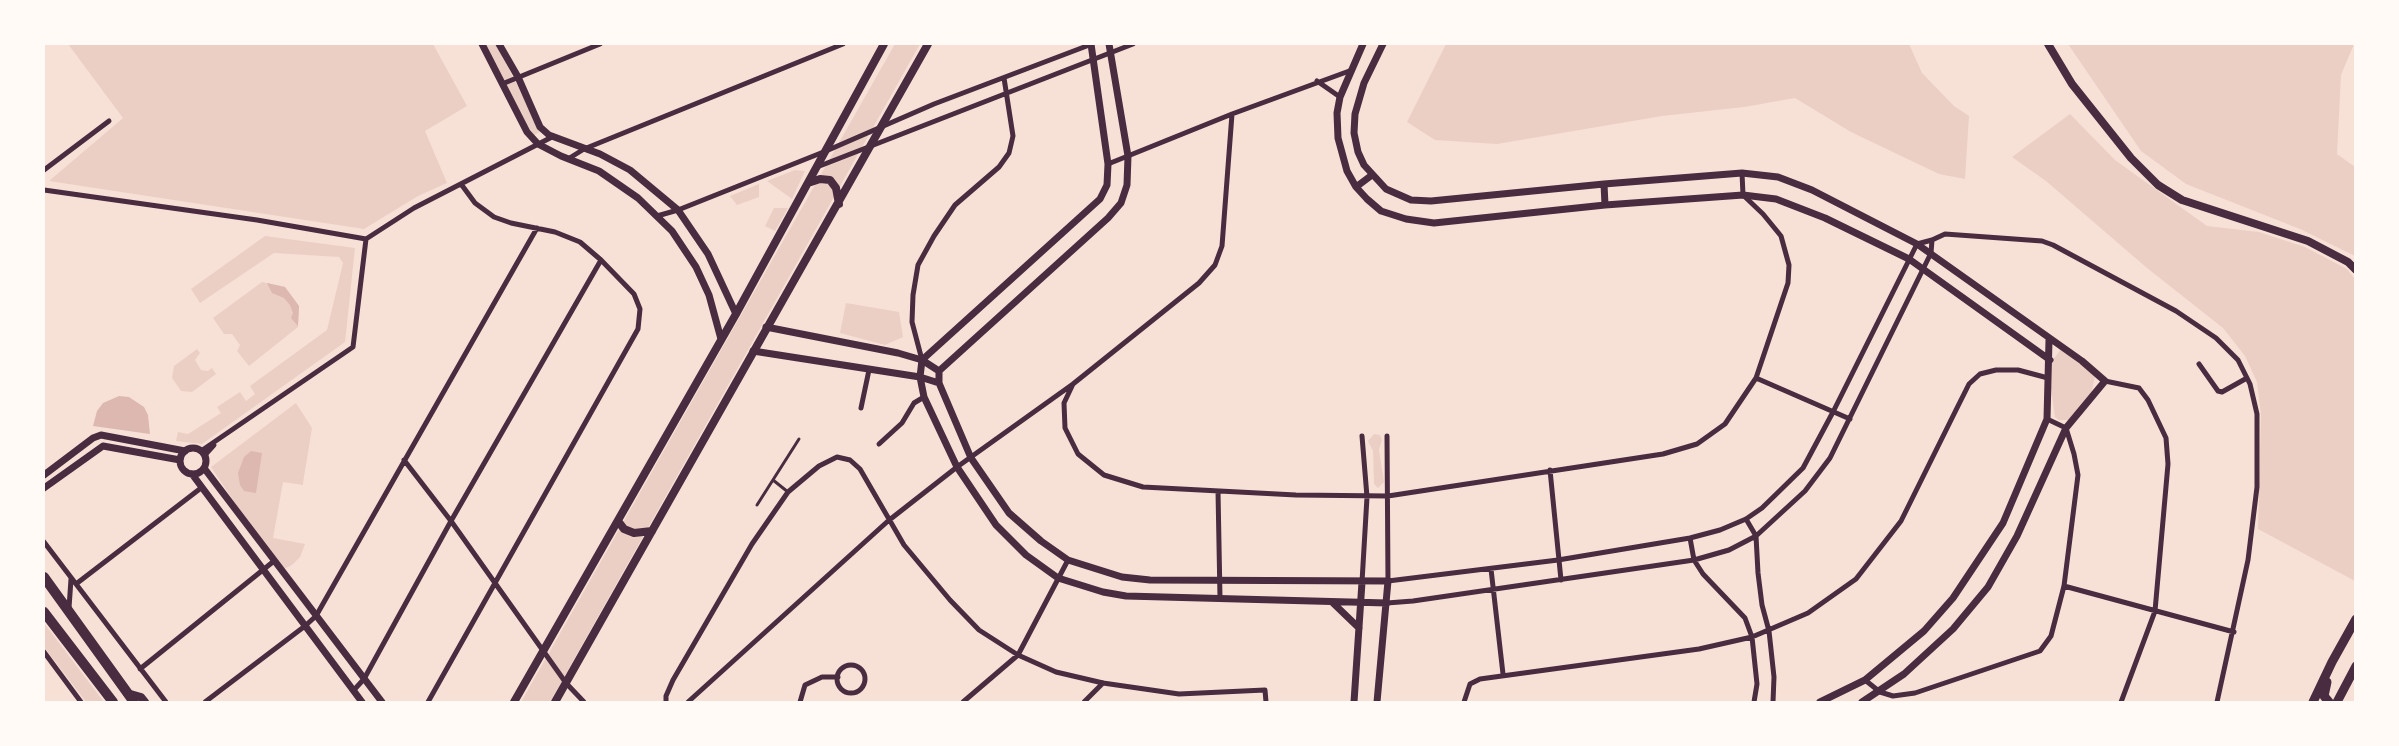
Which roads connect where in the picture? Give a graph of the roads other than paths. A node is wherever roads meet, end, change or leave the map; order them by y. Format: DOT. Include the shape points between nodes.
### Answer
graph roads {
  1 [pos="482,44"];
  2 [pos="499,44"];
  3 [pos="600,44"];
  4 [pos="843,44"];
  5 [pos="884,44"];
  6 [pos="928,44"];
  7 [pos="1091,44"];
  8 [pos="1109,44"];
  9 [pos="1133,44"];
  10 [pos="1364,44"];
  11 [pos="1383,44"];
  12 [pos="2048,44"];
  13 [pos="1110,52"];
  14 [pos="1093,60"];
  15 [pos="1352,70"];
  16 [pos="518,77"];
  17 [pos="1004,78"];
  18 [pos="1317,81"];
  19 [pos="502,84"];
  20 [pos="1008,94"];
  21 [pos="1340,98"];
  22 [pos="1232,114"];
  23 [pos="110,121"];
  24 [pos="882,125"];
  25 [pos="552,137"];
  26 [pos="538,144"];
  27 [pos="871,147"];
  28 [pos="584,149"];
  29 [pos="826,151"];
  30 [pos="1128,156"];
  31 [pos="568,159"];
  32 [pos="1108,164"];
  33 [pos="817,167"];
  34 [pos="44,170"];
  35 [pos="1742,173"];
  36 [pos="1372,175"];
  37 [pos="808,183"];
  38 [pos="1604,183"];
  39 [pos="461,184"];
  40 [pos="1356,187"];
  41 [pos="44,190"];
  42 [pos="1743,195"];
  43 [pos="839,204"];
  44 [pos="1605,206"];
  45 [pos="678,210"];
  46 [pos="657,216"];
  47 [pos="537,228"];
  48 [pos="366,239"];
  49 [pos="1932,240"];
  50 [pos="1917,244"];
  51 [pos="1931,253"];
  52 [pos="1909,259"];
  53 [pos="601,260"];
  54 [pos="1923,268"];
  55 [pos="2355,270"];
  56 [pos="736,314"];
  57 [pos="766,327"];
  58 [pos="721,339"];
  59 [pos="2049,340"];
  60 [pos="753,351"];
  61 [pos="922,360"];
  62 [pos="2050,360"];
  63 [pos="2199,364"];
  64 [pos="869,370"];
  65 [pos="939,371"];
  66 [pos="920,377"];
  67 [pos="1756,378"];
  68 [pos="2048,378"];
  69 [pos="2247,378"];
  70 [pos="2105,381"];
  71 [pos="939,383"];
  72 [pos="1073,384"];
  73 [pos="924,396"];
  74 [pos="861,408"];
  75 [pos="1833,412"];
  76 [pos="2047,418"];
  77 [pos="1850,419"];
  78 [pos="2066,428"];
  79 [pos="1362,436"];
  80 [pos="1387,436"];
  81 [pos="93,438"];
  82 [pos="799,439"];
  83 [pos="879,444"];
  84 [pos="99,447"];
  85 [pos="185,451"];
  86 [pos="203,453"];
  87 [pos="971,458"];
  88 [pos="180,460"];
  89 [pos="404,460"];
  90 [pos="957,467"];
  91 [pos="204,468"];
  92 [pos="1550,470"];
  93 [pos="192,474"];
  94 [pos="44,475"];
  95 [pos="773,480"];
  96 [pos="44,488"];
  97 [pos="201,488"];
  98 [pos="1218,491"];
  99 [pos="788,492"];
  100 [pos="1367,496"];
  101 [pos="1388,496"];
  102 [pos="757,505"];
  103 [pos="1746,519"];
  104 [pos="618,520"];
  105 [pos="451,521"];
  106 [pos="888,521"];
  107 [pos="652,531"];
  108 [pos="1756,536"];
  109 [pos="1690,538"];
  110 [pos="44,542"];
  111 [pos="1068,560"];
  112 [pos="1694,560"];
  113 [pos="274,561"];
  114 [pos="1558,561"];
  115 [pos="1491,569"];
  116 [pos="263,571"];
  117 [pos="44,577"];
  118 [pos="71,578"];
  119 [pos="1058,578"];
  120 [pos="1221,580"];
  121 [pos="1561,580"];
  122 [pos="1388,581"];
  123 [pos="1362,582"];
  124 [pos="496,583"];
  125 [pos="76,584"];
  126 [pos="2064,586"];
  127 [pos="1493,588"];
  128 [pos="1220,598"];
  129 [pos="1333,603"];
  130 [pos="1387,603"];
  131 [pos="1361,604"];
  132 [pos="69,610"];
  133 [pos="2155,611"];
  134 [pos="44,612"];
  135 [pos="316,616"];
  136 [pos="2355,619"];
  137 [pos="305,627"];
  138 [pos="1359,628"];
  139 [pos="1769,631"];
  140 [pos="2234,632"];
  141 [pos="1752,637"];
  142 [pos="544,651"];
  143 [pos="44,652"];
  144 [pos="1018,655"];
  145 [pos="2332,662"];
  146 [pos="2355,666"];
  147 [pos="140,669"];
  148 [pos="1503,675"];
  149 [pos="838,677"];
  150 [pos="364,679"];
  151 [pos="1865,680"];
  152 [pos="566,683"];
  153 [pos="1103,683"];
  154 [pos="353,692"];
  155 [pos="1880,692"];
  156 [pos="130,698"];
  157 [pos="81,702"];
  158 [pos="113,702"];
  159 [pos="145,702"];
  160 [pos="166,702"];
  161 [pos="205,702"];
  162 [pos="362,702"];
  163 [pos="381,702"];
  164 [pos="428,702"];
  165 [pos="514,702"];
  166 [pos="555,702"];
  167 [pos="584,702"];
  168 [pos="666,702"];
  169 [pos="688,702"];
  170 [pos="800,702"];
  171 [pos="963,702"];
  172 [pos="1084,702"];
  173 [pos="1266,702"];
  174 [pos="1354,702"];
  175 [pos="1377,702"];
  176 [pos="1464,702"];
  177 [pos="1754,702"];
  178 [pos="1773,702"];
  179 [pos="1820,702"];
  180 [pos="1862,702"];
  181 [pos="2121,702"];
  182 [pos="2217,702"];
  183 [pos="2313,702"];
  184 [pos="2329,702"];
  185 [pos="2337,702"];
  1 -- 19 [label="street"];
  2 -- 16 [label="street"];
  3 -- 16 [label="street"];
  4 -- 28 [label="street"];
  5 -- 29 [label="main road"];
  6 -- 24 [label="main road"];
  7 -- 14 [label="street"];
  7 -- 17 [label="street"];
  8 -- 13 [label="street"];
  9 -- 13 [label="street"];
  10 -- 15 [label="street"];
  11 -- 36 [label="street" via="1364,83 1355,114 1358,152"];
  12 -- 55 [label="main road" via="2072,84 2158,186 2182,200 2308,241 2348,262"];
  13 -- 14 [label="street"];
  13 -- 30 [label="street"];
  14 -- 20 [label="street"];
  14 -- 32 [label="street"];
  15 -- 18 [label="street"];
  15 -- 21 [label="street"];
  16 -- 19 [label="street"];
  16 -- 25 [label="street" via="540,127"];
  17 -- 20 [label="street"];
  17 -- 24 [label="street"];
  18 -- 21 [label="street"];
  18 -- 22 [label="street"];
  19 -- 26 [label="street" via="527,132"];
  20 -- 27 [label="street"];
  20 -- 61 [label="street" via="1013,136 1009,153 999,167 955,205 918,265 912,322"];
  21 -- 40 [label="street" via="1338,138"];
  22 -- 30 [label="street"];
  22 -- 72 [label="street" via="1222,246 1215,265 1199,283"];
  23 -- 34 [label="street"];
  24 -- 27 [label="main road"];
  24 -- 29 [label="street"];
  25 -- 26 [label="street"];
  25 -- 28 [label="street"];
  26 -- 31 [label="street"];
  26 -- 39 [label="street"];
  27 -- 33 [label="street"];
  27 -- 43 [label="main road"];
  28 -- 31 [label="street"];
  28 -- 45 [label="street" via="630,170"];
  29 -- 33 [label="main road"];
  29 -- 45 [label="street"];
  30 -- 32 [label="street"];
  30 -- 65 [label="street" via="1127,184 1121,203 1108,218"];
  31 -- 46 [label="street" via="598,171 639,198"];
  32 -- 61 [label="street" via="1107,185 1100,199"];
  33 -- 37 [label="main road"];
  35 -- 38 [label="street"];
  35 -- 42 [label="street"];
  35 -- 50 [label="street" via="1778,177 1812,190"];
  36 -- 38 [label="street" via="1386,189 1411,200 1431,201"];
  36 -- 40 [label="street"];
  37 -- 43 [label="main road" via="830,180"];
  37 -- 56 [label="main road"];
  38 -- 44 [label="street"];
  39 -- 47 [label="street" via="475,203 494,217"];
  39 -- 48 [label="street"];
  40 -- 44 [label="street" via="1381,211 1434,223"];
  41 -- 48 [label="street"];
  42 -- 44 [label="street"];
  42 -- 52 [label="street" via="1776,199"];
  42 -- 67 [label="street" via="1781,236 1789,264 1784,301"];
  43 -- 57 [label="main road"];
  45 -- 46 [label="street"];
  45 -- 56 [label="street" via="708,254"];
  46 -- 58 [label="street" via="696,267 709,295"];
  47 -- 53 [label="street" via="580,242"];
  47 -- 89 [label="street"];
  48 -- 86 [label="street" via="353,347"];
  49 -- 50 [label="street"];
  49 -- 51 [label="street"];
  49 -- 69 [label="street" via="1945,234 2028,239 2053,245 2176,311 2216,338 2238,360"];
  50 -- 51 [label="street"];
  50 -- 52 [label="street"];
  51 -- 54 [label="street"];
  51 -- 59 [label="street"];
  52 -- 54 [label="street"];
  52 -- 75 [label="street"];
  53 -- 105 [label="street"];
  53 -- 124 [label="street" via="634,294 640,309 638,329"];
  54 -- 62 [label="street"];
  54 -- 77 [label="street"];
  56 -- 58 [label="main road"];
  57 -- 60 [label="main road"];
  57 -- 61 [label="street"];
  58 -- 104 [label="main road"];
  59 -- 62 [label="street"];
  59 -- 70 [label="street"];
  60 -- 64 [label="street"];
  60 -- 107 [label="main road"];
  61 -- 65 [label="street"];
  61 -- 66 [label="street"];
  62 -- 68 [label="street"];
  63 -- 69 [label="street" via="2218,391"];
  64 -- 66 [label="street"];
  64 -- 74 [label="street"];
  65 -- 71 [label="street"];
  66 -- 71 [label="street"];
  66 -- 73 [label="street"];
  67 -- 75 [label="street"];
  67 -- 92 [label="street" via="1725,424 1697,444 1663,454"];
  68 -- 76 [label="street"];
  68 -- 139 [label="street" via="2018,370 1980,374 1956,410 1901,521 1856,579 1808,613"];
  69 -- 140 [label="street" via="2257,414 2257,487"];
  70 -- 78 [label="street"];
  70 -- 133 [label="street" via="2139,388 2166,438 2168,464"];
  71 -- 87 [label="street"];
  72 -- 87 [label="street"];
  72 -- 98 [label="street" via="1064,403 1065,428 1078,454 1104,475 1143,487"];
  73 -- 83 [label="street"];
  73 -- 90 [label="street"];
  75 -- 77 [label="street"];
  75 -- 103 [label="street" via="1803,468"];
  76 -- 78 [label="street"];
  76 -- 151 [label="street" via="2002,523 1953,598 1924,631"];
  77 -- 108 [label="street" via="1830,458 1805,491"];
  78 -- 126 [label="street" via="2078,475"];
  78 -- 155 [label="street" via="2017,537 1988,587 1953,630"];
  79 -- 100 [label="street"];
  80 -- 101 [label="street"];
  81 -- 84 [label="street"];
  81 -- 85 [label="street" via="107,436"];
  81 -- 94 [label="street"];
  82 -- 95 [label="lane"];
  84 -- 88 [label="street"];
  84 -- 96 [label="street"];
  85 -- 86 [label="street" via="191,448"];
  85 -- 88 [label="street"];
  86 -- 91 [label="street"];
  87 -- 90 [label="street"];
  87 -- 111 [label="street" via="1009,513"];
  88 -- 93 [label="street" via="185,471"];
  89 -- 105 [label="street"];
  89 -- 135 [label="street"];
  90 -- 106 [label="street"];
  90 -- 119 [label="street" via="996,525 1026,555"];
  91 -- 93 [label="street"];
  91 -- 113 [label="street"];
  92 -- 101 [label="street"];
  92 -- 114 [label="street"];
  93 -- 97 [label="street"];
  95 -- 99 [label="lane"];
  95 -- 102 [label="lane"];
  97 -- 116 [label="street"];
  97 -- 125 [label="street"];
  98 -- 100 [label="street"];
  98 -- 120 [label="street"];
  99 -- 106 [label="street" via="819,466 837,457 850,460 860,469"];
  99 -- 168 [label="street" via="752,544 673,680"];
  100 -- 101 [label="street"];
  100 -- 123 [label="street"];
  101 -- 122 [label="street"];
  103 -- 108 [label="street"];
  103 -- 109 [label="street"];
  104 -- 107 [label="main road" via="624,529 634,533"];
  104 -- 142 [label="main road"];
  105 -- 124 [label="street"];
  105 -- 150 [label="street"];
  106 -- 144 [label="street" via="904,545 979,630"];
  106 -- 169 [label="street"];
  107 -- 152 [label="main road"];
  108 -- 112 [label="street"];
  108 -- 139 [label="street" via="1759,583"];
  109 -- 112 [label="street"];
  109 -- 114 [label="street"];
  110 -- 118 [label="street"];
  111 -- 119 [label="street"];
  111 -- 120 [label="street" via="1122,577"];
  112 -- 121 [label="street"];
  112 -- 141 [label="street" via="1717,591 1745,618"];
  113 -- 116 [label="street"];
  113 -- 135 [label="street"];
  114 -- 115 [label="street"];
  114 -- 121 [label="street"];
  115 -- 122 [label="street"];
  115 -- 127 [label="street"];
  116 -- 137 [label="street"];
  116 -- 147 [label="street"];
  117 -- 132 [label="highway"];
  118 -- 125 [label="street"];
  118 -- 132 [label="street"];
  119 -- 128 [label="street" via="1126,596"];
  119 -- 144 [label="street"];
  120 -- 123 [label="street"];
  120 -- 128 [label="street"];
  121 -- 127 [label="street"];
  122 -- 123 [label="street"];
  122 -- 130 [label="street"];
  123 -- 131 [label="street"];
  124 -- 142 [label="street"];
  124 -- 164 [label="street"];
  125 -- 147 [label="street"];
  126 -- 133 [label="street"];
  126 -- 155 [label="street" via="2051,636 2040,651 1915,693 1893,696"];
  127 -- 130 [label="street"];
  127 -- 148 [label="street"];
  128 -- 129 [label="street"];
  129 -- 131 [label="street"];
  129 -- 138 [label="street"];
  130 -- 131 [label="street"];
  130 -- 175 [label="street"];
  131 -- 138 [label="street"];
  132 -- 156 [label="highway"];
  133 -- 140 [label="street"];
  133 -- 181 [label="street"];
  134 -- 158 [label="highway"];
  135 -- 137 [label="street"];
  135 -- 150 [label="street"];
  136 -- 145 [label="highway"];
  137 -- 154 [label="street"];
  137 -- 161 [label="street"];
  138 -- 174 [label="street"];
  139 -- 141 [label="street"];
  139 -- 178 [label="street"];
  140 -- 182 [label="street"];
  141 -- 148 [label="street" via="1699,649"];
  141 -- 177 [label="street"];
  142 -- 152 [label="street"];
  142 -- 165 [label="main road"];
  143 -- 157 [label="street"];
  144 -- 153 [label="street" via="1056,672"];
  144 -- 171 [label="street"];
  145 -- 183 [label="highway"];
  145 -- 184 [label="highway" via="2325,691"];
  146 -- 185 [label="highway"];
  147 -- 160 [label="street"];
  148 -- 176 [label="street" via="1470,684"];
  149 -- 149 [label="street" via="840,688 848,693 860,690 865,682 860,669 852,665 843,668"];
  149 -- 170 [label="street" via="822,676 804,685"];
  150 -- 154 [label="street"];
  150 -- 163 [label="street"];
  151 -- 155 [label="street"];
  151 -- 179 [label="street"];
  152 -- 166 [label="main road"];
  152 -- 167 [label="street"];
  153 -- 172 [label="street"];
  153 -- 173 [label="street" via="1179,694 1265,690"];
  154 -- 162 [label="street"];
  155 -- 180 [label="street"];
  156 -- 159 [label="main road" via="141,697"];
}
